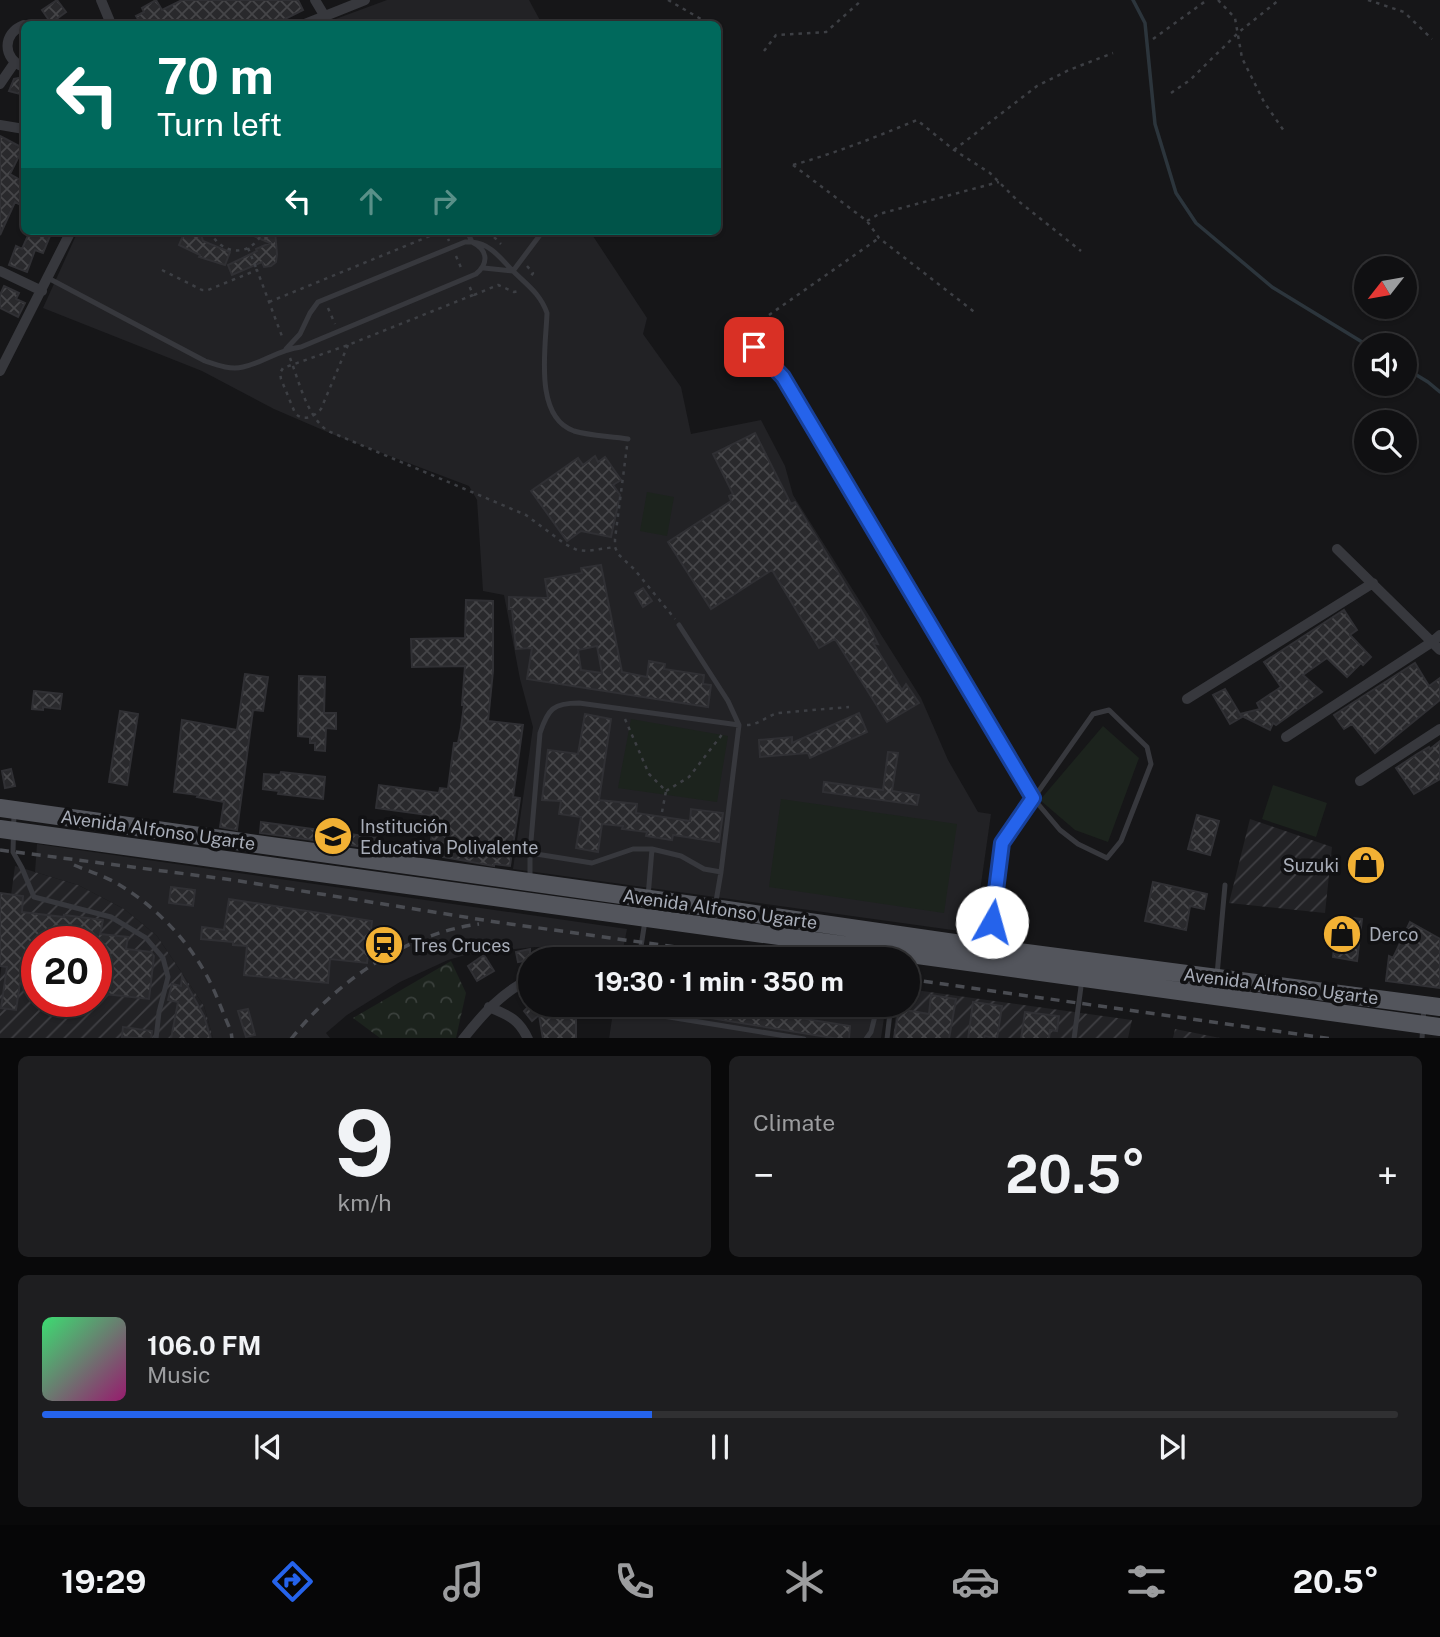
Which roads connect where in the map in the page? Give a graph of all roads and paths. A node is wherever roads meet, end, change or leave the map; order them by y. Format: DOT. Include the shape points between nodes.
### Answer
graph roads {
  1 [pos="101,0"];
  2 [pos="315,0"];
  3 [pos="365,0"];
  4 [pos="668,0"];
  5 [pos="862,0"];
  6 [pos="1207,0"];
  7 [pos="1218,0"];
  8 [pos="1279,0"];
  9 [pos="1368,0"];
  10 [pos="324,15"];
  11 [pos="701,19"];
  12 [pos="110,21"];
  13 [pos="311,21"];
  14 [pos="21,27"];
  15 [pos="1237,35"];
  16 [pos="1153,39"];
  17 [pos="1432,39"];
  18 [pos="764,51"];
  19 [pos="1113,53"];
  20 [pos="20,64"];
  21 [pos="0,84"];
  22 [pos="1171,93"];
  23 [pos="0,125"];
  24 [pos="21,129"];
  25 [pos="1284,131"];
  26 [pos="954,150"];
  27 [pos="999,182"];
  28 [pos="867,221"];
  29 [pos="69,235"];
  30 [pos="212,235"];
  31 [pos="261,235"];
  32 [pos="432,235"];
  33 [pos="469,235"];
  34 [pos="540,235"];
  35 [pos="879,238"];
  36 [pos="472,242"];
  37 [pos="248,248"];
  38 [pos="1081,251"];
  39 [pos="484,268"];
  40 [pos="162,270"];
  41 [pos="257,270"];
  42 [pos="0,271"];
  43 [pos="513,271"];
  44 [pos="48,278"];
  45 [pos="318,282"];
  46 [pos="42,291"];
  47 [pos="325,299"];
  48 [pos="269,302"];
  49 [pos="977,314"];
  50 [pos="769,315"];
  51 [pos="338,332"];
  52 [pos="343,345"];
  53 [pos="754,347"];
  54 [pos="286,349"];
  55 [pos="293,364"];
  56 [pos="0,371"];
  57 [pos="313,416"];
  58 [pos="628,439"];
  59 [pos="615,547"];
  60 [pos="1337,549"];
  61 [pos="1373,583"];
  62 [pos="680,625"];
  63 [pos="1437,642"];
  64 [pos="1187,699"];
  65 [pos="849,707"];
  66 [pos="621,709"];
  67 [pos="730,724"];
  68 [pos="738,725"];
  69 [pos="1440,729"];
  70 [pos="1286,737"];
  71 [pos="1360,781"];
  72 [pos="666,791"];
  73 [pos="1033,798"];
  74 [pos="7,809"];
  75 [pos="663,812"];
  76 [pos="6,830"];
  77 [pos="652,849"];
  78 [pos="530,853"];
  79 [pos="721,872"];
  80 [pos="530,883"];
  81 [pos="1225,885"];
  82 [pos="648,899"];
  83 [pos="529,902"];
  84 [pos="714,908"];
  85 [pos="645,918"];
  86 [pos="712,927"];
  87 [pos="641,947"];
  88 [pos="883,947"];
  89 [pos="888,947"];
  90 [pos="920,950"];
  91 [pos="988,956"];
  92 [pos="1083,969"];
  93 [pos="518,986"];
  94 [pos="1216,987"];
  95 [pos="1432,1006"];
  96 [pos="489,1007"];
  97 [pos="675,1017"];
  98 [pos="875,1017"];
  99 [pos="889,1017"];
  100 [pos="1428,1030"];
  101 [pos="156,1038"];
  102 [pos="463,1038"];
  103 [pos="528,1038"];
  104 [pos="804,1038"];
  105 [pos="866,1038"];
  106 [pos="887,1038"];
  107 [pos="1074,1038"];
  1 -- 12 [label="street"];
  2 -- 10 [label="street"];
  3 -- 10 [label="street"];
  4 -- 11 [label="path"];
  5 -- 18 [label="path" via="826,32 776,35"];
  6 -- 16 [label="path"];
  7 -- 15 [label="path" via="1235,18"];
  8 -- 15 [label="path"];
  9 -- 17 [label="path" via="1404,12"];
  10 -- 13 [label="street"];
  14 -- 20 [label="street" via="8,41 9,52"];
  15 -- 22 [label="path"];
  15 -- 25 [label="path" via="1242,58"];
  19 -- 26 [label="path" via="1037,86"];
  20 -- 21 [label="street"];
  23 -- 24 [label="street"];
  26 -- 27 [label="path"];
  26 -- 28 [label="path" via="917,120 793,165"];
  27 -- 28 [label="path"];
  27 -- 38 [label="path"];
  28 -- 35 [label="path"];
  29 -- 44 [label="street"];
  30 -- 37 [label="path" via="227,249"];
  31 -- 37 [label="path"];
  32 -- 45 [label="path"];
  33 -- 36 [label="lane"];
  34 -- 43 [label="lane"];
  35 -- 49 [label="path"];
  35 -- 50 [label="path"];
  36 -- 39 [label="lane" via="483,251"];
  36 -- 43 [label="lane" via="482,243"];
  36 -- 47 [label="lane"];
  37 -- 41 [label="path"];
  39 -- 43 [label="lane"];
  39 -- 51 [label="lane"];
  40 -- 41 [label="path" via="202,290"];
  41 -- 48 [label="path"];
  42 -- 46 [label="street"];
  43 -- 58 [label="lane" via="535,291 547,313 544,387 554,413 574,431"];
  44 -- 46 [label="street"];
  44 -- 54 [label="lane" via="220,366 245,367"];
  45 -- 47 [label="path"];
  45 -- 48 [label="path"];
  46 -- 56 [label="street"];
  47 -- 51 [label="path"];
  47 -- 54 [label="lane" via="314,307"];
  48 -- 54 [label="path"];
  51 -- 52 [label="path"];
  51 -- 54 [label="lane"];
  52 -- 55 [label="path"];
  52 -- 57 [label="path" via="348,345 321,409"];
  53 -- 73 [label="lane" via="783,377"];
  54 -- 55 [label="path"];
  55 -- 57 [label="path"];
  55 -- 57 [label="path" via="283,368 281,379 295,413 303,418"];
  57 -- 59 [label="path" via="328,431 526,515 577,550"];
  58 -- 59 [label="path"];
  59 -- 62 [label="path"];
  60 -- 61 [label="street"];
  61 -- 63 [label="street"];
  61 -- 64 [label="street"];
  62 -- 68 [label="lane"];
  63 -- 70 [label="street"];
  65 -- 68 [label="path" via="778,713 752,725"];
  66 -- 67 [label="lane"];
  66 -- 72 [label="path" via="649,774"];
  66 -- 78 [label="lane" via="566,703 553,706 545,718"];
  67 -- 68 [label="lane"];
  67 -- 72 [label="path" via="691,776"];
  68 -- 79 [label="lane"];
  69 -- 71 [label="street"];
  72 -- 75 [label="path"];
  73 -- 73 [label="lane" via="1060,830 1107,858 1121,841 1151,764 1147,747 1109,710 1093,714"];
  73 -- 91 [label="lane" via="1002,843"];
  74 -- 76 [label="lane"];
  74 -- 80 [label="main road, Avenida Alfonso Ugarte"];
  76 -- 83 [label="main road, Avenida Alfonso Ugarte"];
  76 -- 101 [label="lane" via="34,897 111,917 146,938 163,958 168,977"];
  77 -- 78 [label="lane" via="633,849 592,863"];
  77 -- 79 [label="lane"];
  77 -- 82 [label="lane"];
  78 -- 80 [label="lane"];
  79 -- 84 [label="lane"];
  80 -- 82 [label="main road, Avenida Alfonso Ugarte"];
  80 -- 83 [label="lane"];
  81 -- 94 [label="lane"];
  82 -- 84 [label="main road, Avenida Alfonso Ugarte"];
  82 -- 85 [label="lane"];
  83 -- 85 [label="main road, Avenida Alfonso Ugarte"];
  84 -- 86 [label="lane"];
  84 -- 89 [label="main road, Avenida Alfonso Ugarte"];
  85 -- 86 [label="main road, Avenida Alfonso Ugarte"];
  85 -- 87 [label="lane"];
  86 -- 88 [label="main road, Avenida Alfonso Ugarte"];
  90 -- 91 [label="main road, Avenida Alfonso Ugarte"];
  91 -- 92 [label="main road, Avenida Alfonso Ugarte"];
  92 -- 94 [label="main road, Avenida Alfonso Ugarte"];
  92 -- 107 [label="lane"];
  93 -- 96 [label="street"];
  94 -- 95 [label="main road, Avenida Alfonso Ugarte"];
  94 -- 100 [label="main road, Avenida Alfonso Ugarte"];
  95 -- 100 [label="lane"];
  96 -- 102 [label="street"];
  96 -- 103 [label="street" via="512,1016"];
  97 -- 104 [label="lane"];
  98 -- 105 [label="lane"];
  99 -- 106 [label="lane"];
}
